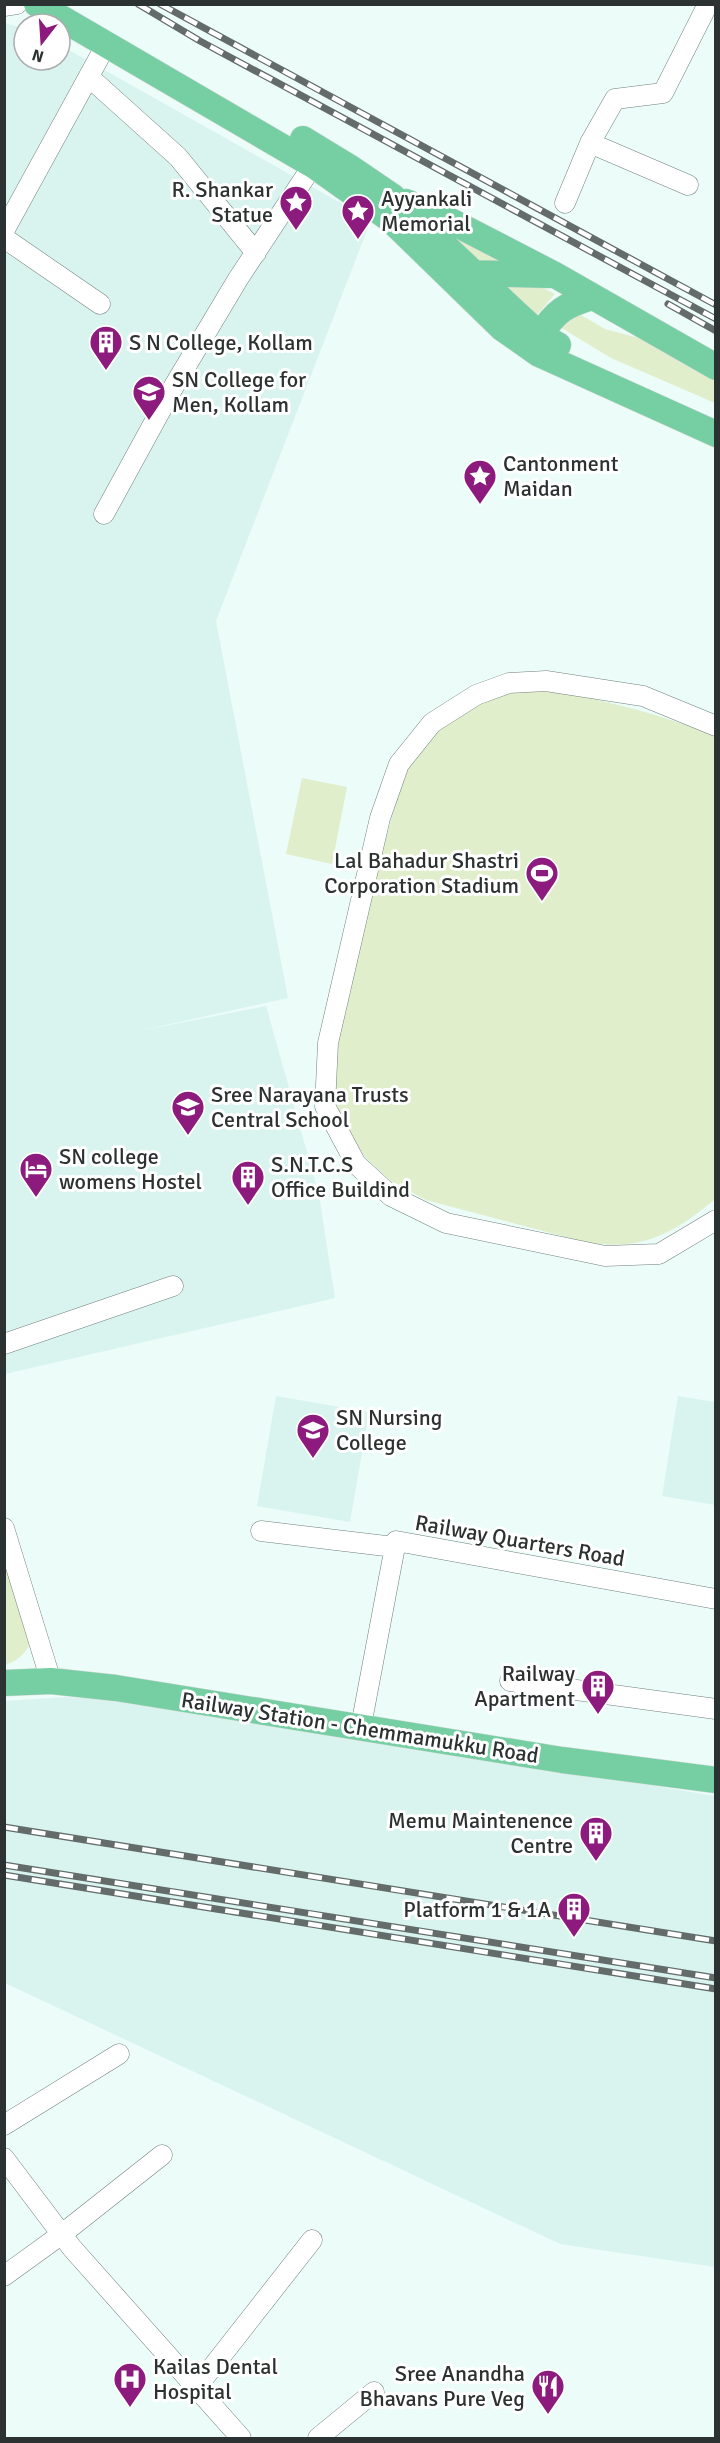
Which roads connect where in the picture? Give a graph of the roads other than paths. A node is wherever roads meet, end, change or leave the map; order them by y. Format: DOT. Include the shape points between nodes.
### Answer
graph roads {
  1 [pos="17,4"];
  2 [pos="37,4"];
  3 [pos="72,4"];
  4 [pos="708,4"];
  5 [pos="4,6"];
  6 [pos="106,45"];
  7 [pos="89,77"];
  8 [pos="590,143"];
  9 [pos="313,165"];
  10 [pos="688,185"];
  11 [pos="393,198"];
  12 [pos="565,203"];
  13 [pos="4,231"];
  14 [pos="4,238"];
  15 [pos="256,253"];
  16 [pos="445,272"];
  17 [pos="470,273"];
  18 [pos="555,275"];
  19 [pos="592,297"];
  20 [pos="100,304"];
  21 [pos="540,335"];
  22 [pos="716,367"];
  23 [pos="716,419"];
  24 [pos="716,434"];
  25 [pos="104,514"];
  26 [pos="716,726"];
  27 [pos="716,1220"];
  28 [pos="173,1286"];
  29 [pos="4,1344"];
  30 [pos="4,1528"];
  31 [pos="261,1531"];
  32 [pos="394,1547"];
  33 [pos="716,1599"];
  34 [pos="510,1681"];
  35 [pos="51,1682"];
  36 [pos="4,1683"];
  37 [pos="716,1708"];
  38 [pos="361,1726"];
  39 [pos="715,1777"];
  40 [pos="120,2054"];
  41 [pos="4,2125"];
  42 [pos="162,2156"];
  43 [pos="4,2158"];
  44 [pos="62,2235"];
  45 [pos="312,2240"];
  46 [pos="4,2276"];
  47 [pos="196,2388"];
  48 [pos="374,2392"];
  49 [pos="241,2439"];
  50 [pos="318,2439"];
  1 -- 5 [label="street"];
  2 -- 6 [label="main road"];
  3 -- 11 [label="main road" via="349,167"];
  4 -- 8 [label="street" via="663,93 615,99"];
  6 -- 7 [label="street"];
  6 -- 9 [label="main road"];
  7 -- 13 [label="street"];
  7 -- 15 [label="street" via="178,156"];
  8 -- 10 [label="street"];
  8 -- 12 [label="street"];
  9 -- 15 [label="street"];
  9 -- 16 [label="main road" via="391,220"];
  11 -- 17 [label="main road"];
  11 -- 18 [label="main road" via="437,214"];
  14 -- 20 [label="street"];
  15 -- 25 [label="street" via="174,386"];
  16 -- 17 [label="main road"];
  16 -- 24 [label="main road" via="502,328 539,354"];
  17 -- 18 [label="main road"];
  17 -- 21 [label="main road"];
  18 -- 19 [label="main road"];
  19 -- 21 [label="main road" via="569,303 553,315"];
  19 -- 22 [label="main road"];
  21 -- 23 [label="main road"];
  26 -- 27 [label="street" via="643,696 546,681 509,683 476,695 432,723 399,764 380,818 328,1043 326,1106 356,1164 391,1196 446,1223 605,1256 659,1254"];
  28 -- 29 [label="street"];
  30 -- 35 [label="street"];
  31 -- 32 [label="street"];
  32 -- 33 [label="street, Railway Quarters Road" via="396,1541"];
  32 -- 38 [label="street, Railway Quarters Road"];
  34 -- 37 [label="street"];
  35 -- 36 [label="main road, Railway Station - Chemmamukku Road"];
  35 -- 38 [label="main road, Railway Station - Chemmamukku Road" via="167,1695"];
  38 -- 39 [label="main road, Railway Station - Chemmamukku Road" via="562,1760"];
  40 -- 41 [label="street"];
  42 -- 44 [label="street"];
  43 -- 44 [label="street"];
  44 -- 46 [label="street"];
  44 -- 47 [label="street"];
  45 -- 47 [label="street"];
  47 -- 49 [label="street"];
  48 -- 50 [label="street"];
}
